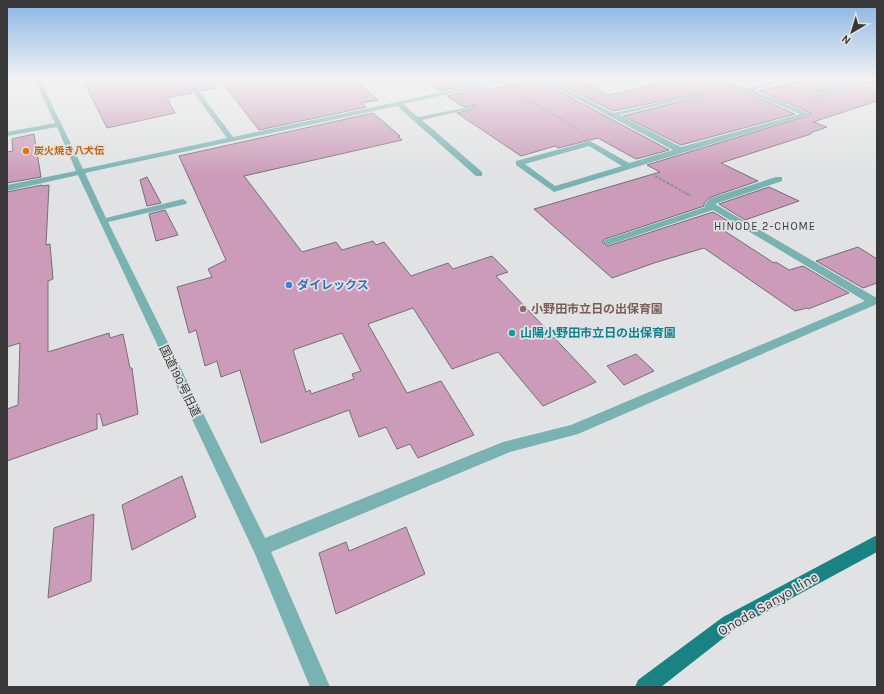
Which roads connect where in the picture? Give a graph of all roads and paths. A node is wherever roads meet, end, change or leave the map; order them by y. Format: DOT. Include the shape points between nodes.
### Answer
graph roads {
  1 [pos="52,110"];
  2 [pos="209,110"];
  3 [pos="364,110"];
  4 [pos="407,110"];
  5 [pos="460,110"];
  6 [pos="603,110"];
  7 [pos="632,110"];
  8 [pos="798,110"];
  9 [pos="612,115"];
  10 [pos="417,119"];
  11 [pos="59,124"];
  12 [pos="7,134"];
  13 [pos="230,139"];
  14 [pos="680,150"];
  15 [pos="628,166"];
  16 [pos="81,172"];
  17 [pos="479,174"];
  18 [pos="779,179"];
  19 [pos="7,188"];
  20 [pos="183,202"];
  21 [pos="709,204"];
  22 [pos="103,221"];
  23 [pos="608,242"];
  24 [pos="875,300"];
  25 [pos="877,543"];
  26 [pos="261,548"];
  27 [pos="320,687"];
  28 [pos="646,687"];
  1 -- 11 [label="street, 国道190号旧道"];
  2 -- 13 [label="street"];
  3 -- 13 [label="street"];
  4 -- 10 [label="street"];
  5 -- 10 [label="street"];
  6 -- 9 [label="street"];
  7 -- 9 [label="street"];
  8 -- 14 [label="street" via="807,114"];
  9 -- 14 [label="street"];
  10 -- 17 [label="street"];
  11 -- 12 [label="street"];
  11 -- 16 [label="street, 国道190号旧道"];
  13 -- 16 [label="street"];
  14 -- 15 [label="street"];
  15 -- 15 [label="street" via="554,189 518,163 590,143"];
  16 -- 19 [label="street"];
  16 -- 22 [label="street, 国道190号旧道"];
  18 -- 21 [label="street" via="714,200"];
  20 -- 22 [label="street"];
  21 -- 23 [label="street" via="710,208"];
  21 -- 24 [label="street"];
  22 -- 26 [label="street, 国道190号旧道"];
  24 -- 26 [label="street" via="573,430 508,446"];
  25 -- 28 [label="main road, Onoda Sanyo Line" via="729,623"];
  26 -- 27 [label="street, 国道190号旧道"];
}
